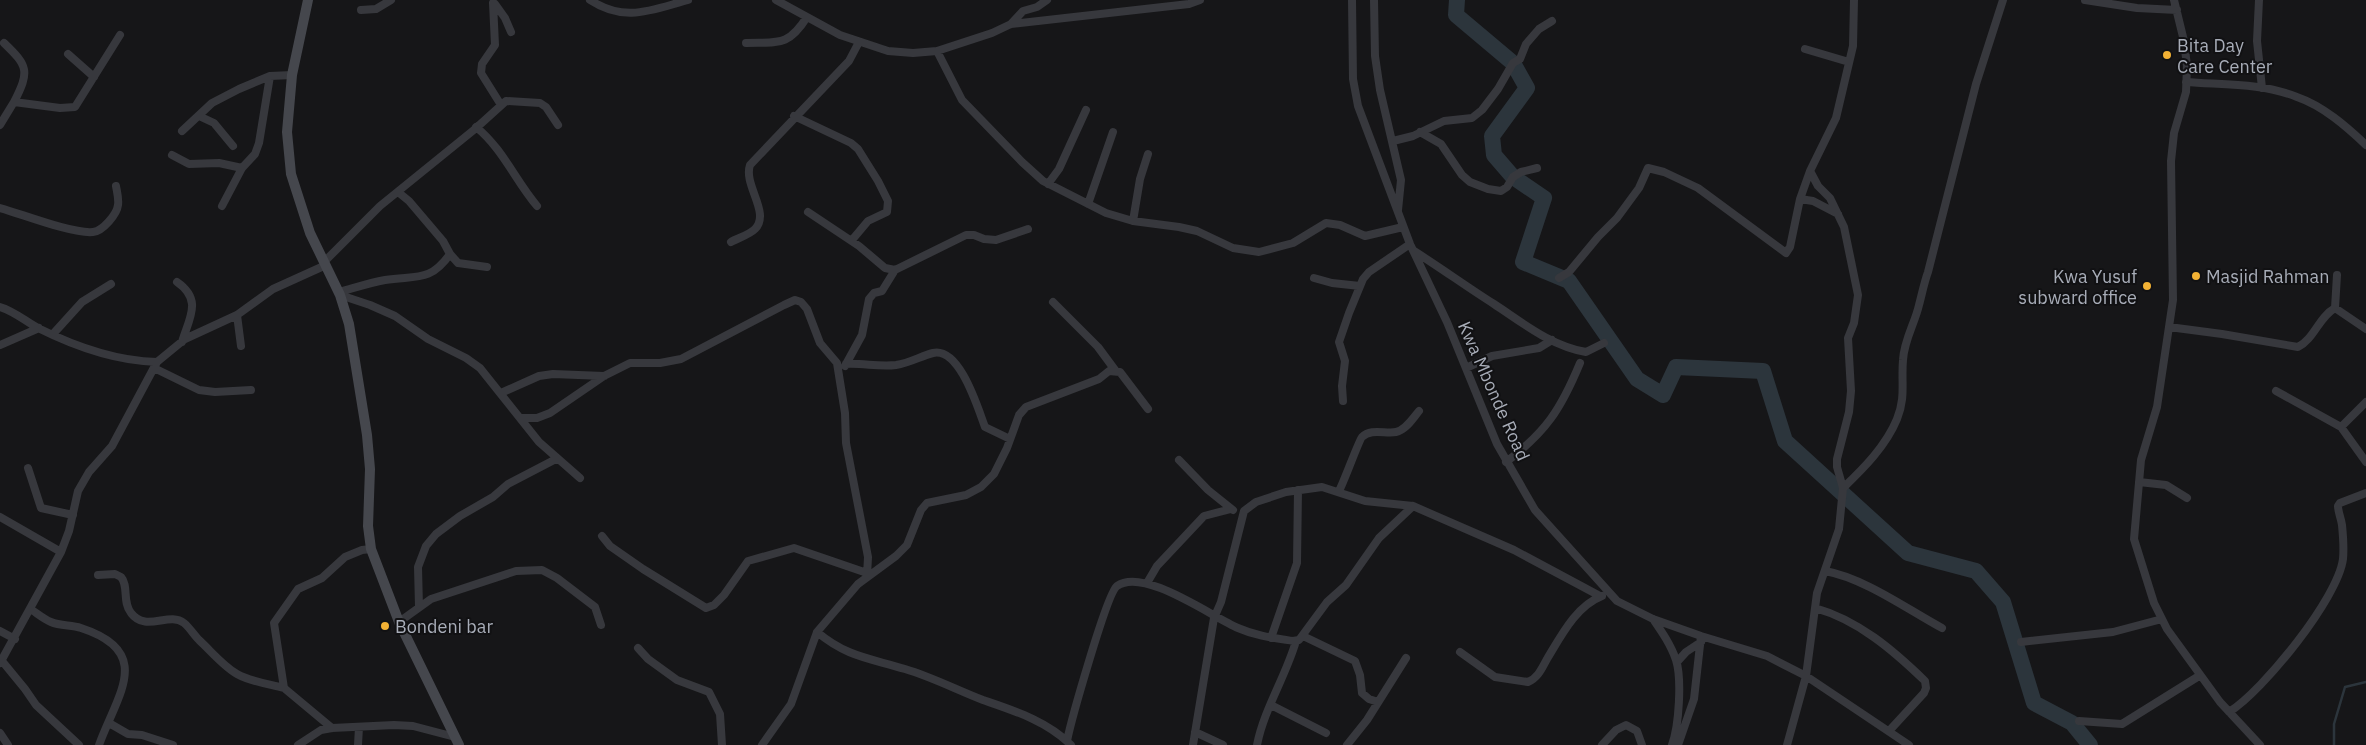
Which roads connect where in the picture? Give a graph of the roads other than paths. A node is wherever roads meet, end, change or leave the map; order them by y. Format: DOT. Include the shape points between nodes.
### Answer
graph roads {
  1 [pos="308,0"];
  2 [pos="391,0"];
  3 [pos="590,0"];
  4 [pos="688,0"];
  5 [pos="776,0"];
  6 [pos="792,0"];
  7 [pos="1047,0"];
  8 [pos="1200,0"];
  9 [pos="1352,0"];
  10 [pos="1374,0"];
  11 [pos="1854,0"];
  12 [pos="2003,0"];
  13 [pos="2085,0"];
  14 [pos="2174,0"];
  15 [pos="2259,0"];
  16 [pos="493,1"];
  17 [pos="785,6"];
  18 [pos="361,10"];
  19 [pos="2177,10"];
  20 [pos="807,17"];
  21 [pos="1552,21"];
  22 [pos="1011,24"];
  23 [pos="511,32"];
  24 [pos="120,34"];
  25 [pos="859,42"];
  26 [pos="4,43"];
  27 [pos="746,43"];
  28 [pos="1805,49"];
  29 [pos="937,51"];
  30 [pos="68,54"];
  31 [pos="1849,62"];
  32 [pos="292,75"];
  33 [pos="270,76"];
  34 [pos="94,77"];
  35 [pos="2186,82"];
  36 [pos="2262,88"];
  37 [pos="14,102"];
  38 [pos="501,105"];
  39 [pos="1086,110"];
  40 [pos="199,116"];
  41 [pos="794,116"];
  42 [pos="0,125"];
  43 [pos="558,125"];
  44 [pos="476,128"];
  45 [pos="182,131"];
  46 [pos="1113,132"];
  47 [pos="1420,132"];
  48 [pos="1393,141"];
  49 [pos="2366,145"];
  50 [pos="233,146"];
  51 [pos="1148,154"];
  52 [pos="172,155"];
  53 [pos="242,168"];
  54 [pos="1537,168"];
  55 [pos="1810,170"];
  56 [pos="1048,184"];
  57 [pos="116,186"];
  58 [pos="398,192"];
  59 [pos="1800,199"];
  60 [pos="1088,204"];
  61 [pos="222,206"];
  62 [pos="537,206"];
  63 [pos="0,208"];
  64 [pos="808,212"];
  65 [pos="1398,212"];
  66 [pos="1838,214"];
  67 [pos="1133,221"];
  68 [pos="1403,227"];
  69 [pos="1028,229"];
  70 [pos="852,240"];
  71 [pos="730,242"];
  72 [pos="1412,248"];
  73 [pos="450,254"];
  74 [pos="325,264"];
  75 [pos="487,267"];
  76 [pos="895,270"];
  77 [pos="2337,275"];
  78 [pos="1314,278"];
  79 [pos="1559,278"];
  80 [pos="177,282"];
  81 [pos="111,284"];
  82 [pos="1360,286"];
  83 [pos="340,293"];
  84 [pos="1053,302"];
  85 [pos="0,307"];
  86 [pos="2335,308"];
  87 [pos="237,315"];
  88 [pos="2169,327"];
  89 [pos="39,328"];
  90 [pos="2366,329"];
  91 [pos="52,334"];
  92 [pos="1552,340"];
  93 [pos="182,342"];
  94 [pos="1604,344"];
  95 [pos="0,345"];
  96 [pos="241,346"];
  97 [pos="846,364"];
  98 [pos="1580,364"];
  99 [pos="155,365"];
  100 [pos="1466,368"];
  101 [pos="1115,370"];
  102 [pos="604,376"];
  103 [pos="840,377"];
  104 [pos="251,390"];
  105 [pos="2276,391"];
  106 [pos="501,393"];
  107 [pos="1343,401"];
  108 [pos="2366,402"];
  109 [pos="1148,409"];
  110 [pos="1419,411"];
  111 [pos="520,418"];
  112 [pos="2341,427"];
  113 [pos="1010,439"];
  114 [pos="556,459"];
  115 [pos="1178,460"];
  116 [pos="1506,462"];
  117 [pos="2366,462"];
  118 [pos="28,468"];
  119 [pos="580,478"];
  120 [pos="2139,482"];
  121 [pos="1843,488"];
  122 [pos="1298,490"];
  123 [pos="1339,491"];
  124 [pos="2366,493"];
  125 [pos="2188,498"];
  126 [pos="1412,506"];
  127 [pos="1231,509"];
  128 [pos="1241,514"];
  129 [pos="73,515"];
  130 [pos="0,517"];
  131 [pos="602,536"];
  132 [pos="371,550"];
  133 [pos="62,552"];
  134 [pos="1825,571"];
  135 [pos="867,574"];
  136 [pos="98,575"];
  137 [pos="1147,582"];
  138 [pos="1609,594"];
  139 [pos="1600,596"];
  140 [pos="419,607"];
  141 [pos="1815,608"];
  142 [pos="32,610"];
  143 [pos="1214,618"];
  144 [pos="1654,619"];
  145 [pos="2162,619"];
  146 [pos="399,622"];
  147 [pos="601,625"];
  148 [pos="1942,628"];
  149 [pos="0,631"];
  150 [pos="817,632"];
  151 [pos="1271,638"];
  152 [pos="1299,638"];
  153 [pos="15,639"];
  154 [pos="1701,639"];
  155 [pos="2021,642"];
  156 [pos="638,648"];
  157 [pos="1460,652"];
  158 [pos="1406,658"];
  159 [pos="1,662"];
  160 [pos="1677,662"];
  161 [pos="1806,676"];
  162 [pos="2199,676"];
  163 [pos="284,688"];
  164 [pos="1378,702"];
  165 [pos="1271,705"];
  166 [pos="2229,712"];
  167 [pos="2079,721"];
  168 [pos="109,723"];
  169 [pos="359,727"];
  170 [pos="332,728"];
  171 [pos="1889,731"];
  172 [pos="1195,732"];
  173 [pos="0,733"];
  174 [pos="1326,733"];
  175 [pos="457,741"];
  176 [pos="1069,743"];
  177 [pos="8,745"];
  178 [pos="79,745"];
  179 [pos="99,745"];
  180 [pos="174,745"];
  181 [pos="298,745"];
  182 [pos="358,745"];
  183 [pos="722,745"];
  184 [pos="762,745"];
  185 [pos="1193,745"];
  186 [pos="1223,745"];
  187 [pos="1257,745"];
  188 [pos="1347,745"];
  189 [pos="1602,745"];
  190 [pos="1642,745"];
  191 [pos="1672,745"];
  192 [pos="1678,745"];
  193 [pos="1787,745"];
  194 [pos="1909,745"];
  195 [pos="2260,745"];
  1 -- 32 [label="street"];
  2 -- 18 [label="street" via="376,9"];
  3 -- 4 [label="street" via="626,14"];
  5 -- 17 [label="street"];
  6 -- 17 [label="street"];
  7 -- 22 [label="street" via="1023,11"];
  8 -- 22 [label="street" via="1189,4"];
  9 -- 65 [label="street, Kwa Mbonde Road" via="1353,79 1358,106"];
  10 -- 48 [label="street" via="1375,56"];
  11 -- 31 [label="street" via="1854,34"];
  12 -- 121 [label="street" via="1976,84 1928,272 1907,340 1902,360 1905,388 1899,412 1882,445"];
  13 -- 19 [label="street"];
  14 -- 19 [label="street"];
  15 -- 36 [label="street" via="2256,41"];
  16 -- 23 [label="street"];
  16 -- 38 [label="street" via="495,45 482,64 481,73"];
  17 -- 20 [label="street"];
  19 -- 35 [label="street" via="2184,41"];
  20 -- 25 [label="street"];
  20 -- 27 [label="street" via="798,32 784,42"];
  21 -- 47 [label="street" via="1539,29 1526,44 1520,59 1513,63 1482,110 1472,118 1444,121"];
  22 -- 29 [label="street"];
  24 -- 34 [label="street"];
  25 -- 29 [label="street" via="888,51"];
  25 -- 41 [label="street" via="849,60"];
  26 -- 37 [label="street" via="24,66 23,85"];
  28 -- 31 [label="street"];
  29 -- 56 [label="street" via="962,100"];
  30 -- 34 [label="street"];
  31 -- 55 [label="street" via="1836,118"];
  32 -- 33 [label="street"];
  32 -- 74 [label="street" via="287,132 291,174 310,233"];
  33 -- 40 [label="street" via="212,103"];
  33 -- 53 [label="street" via="259,143 255,154"];
  34 -- 37 [label="street" via="75,107"];
  35 -- 36 [label="street"];
  35 -- 88 [label="street" via="2171,161 2174,280"];
  36 -- 49 [label="street" via="2312,104"];
  37 -- 42 [label="street"];
  38 -- 43 [label="street" via="511,100 540,103"];
  38 -- 44 [label="street"];
  39 -- 56 [label="street" via="1059,169"];
  40 -- 45 [label="street"];
  40 -- 50 [label="street" via="214,123"];
  41 -- 70 [label="street" via="851,143 888,201 887,212 868,222"];
  41 -- 71 [label="street" via="750,165 748,179 758,200 758,222 755,228"];
  44 -- 58 [label="street"];
  44 -- 62 [label="street" via="497,146"];
  46 -- 60 [label="street"];
  47 -- 48 [label="street"];
  47 -- 54 [label="street" via="1441,144 1470,182 1488,189 1501,191 1521,172"];
  48 -- 65 [label="street" via="1401,180"];
  51 -- 67 [label="street"];
  52 -- 53 [label="street" via="189,164 219,163"];
  53 -- 61 [label="street"];
  55 -- 59 [label="street"];
  55 -- 66 [label="street"];
  56 -- 60 [label="street"];
  57 -- 63 [label="street" via="117,210 101,230 93,232"];
  58 -- 73 [label="street" via="443,240"];
  58 -- 74 [label="street" via="380,206"];
  59 -- 66 [label="street" via="1813,201"];
  59 -- 79 [label="street" via="1786,253 1698,188 1648,168 1639,188 1617,218 1569,272"];
  60 -- 67 [label="street"];
  64 -- 70 [label="street"];
  65 -- 68 [label="street, Kwa Mbonde Road"];
  66 -- 121 [label="street" via="1844,227 1858,295 1848,338 1849,412 1837,459"];
  67 -- 68 [label="street" via="1197,231 1233,248 1259,252 1293,243 1326,223 1340,225 1365,236"];
  68 -- 72 [label="street, Kwa Mbonde Road"];
  69 -- 76 [label="street" via="996,240 966,235"];
  70 -- 76 [label="street" via="885,268"];
  72 -- 82 [label="street" via="1369,272"];
  72 -- 92 [label="street" via="1511,317"];
  72 -- 100 [label="street, Kwa Mbonde Road"];
  73 -- 75 [label="street" via="458,263"];
  73 -- 83 [label="street" via="441,267 424,277 374,282"];
  74 -- 83 [label="street"];
  74 -- 87 [label="street" via="273,289"];
  76 -- 97 [label="street" via="882,290 868,299 862,335"];
  77 -- 86 [label="street"];
  78 -- 82 [label="street"];
  80 -- 93 [label="street" via="193,300"];
  81 -- 91 [label="street" via="82,302"];
  82 -- 107 [label="street" via="1340,342 1346,360"];
  83 -- 106 [label="street" via="395,316 466,358 480,368"];
  83 -- 132 [label="street" via="356,353 366,426"];
  84 -- 101 [label="street" via="1098,347"];
  85 -- 89 [label="street"];
  86 -- 88 [label="street" via="2324,316 2298,348"];
  86 -- 90 [label="street"];
  87 -- 93 [label="street"];
  87 -- 96 [label="street"];
  88 -- 120 [label="street" via="2160,392 2145,444"];
  89 -- 91 [label="street"];
  89 -- 95 [label="street"];
  91 -- 99 [label="street" via="94,350"];
  92 -- 94 [label="street" via="1586,352"];
  92 -- 100 [label="street" via="1539,348 1492,356"];
  93 -- 99 [label="street"];
  97 -- 103 [label="street"];
  97 -- 113 [label="street" via="896,365 934,353 942,354 957,365 979,406 985,427"];
  98 -- 116 [label="street" via="1553,418 1530,444"];
  99 -- 104 [label="street" via="199,390"];
  99 -- 129 [label="street" via="112,446 89,472 78,491"];
  100 -- 116 [label="street, Kwa Mbonde Road"];
  101 -- 109 [label="street" via="1120,372"];
  101 -- 113 [label="street" via="1109,370 1069,392 1026,407 1018,415"];
  102 -- 103 [label="street" via="630,363 681,359 795,300 807,310 820,343 837,363"];
  102 -- 106 [label="street" via="539,376"];
  102 -- 111 [label="street" via="550,413 538,418"];
  103 -- 135 [label="street" via="846,443 868,557"];
  105 -- 112 [label="street"];
  106 -- 111 [label="street"];
  108 -- 112 [label="street"];
  110 -- 123 [label="street" via="1397,432 1368,433 1361,438"];
  111 -- 114 [label="street"];
  112 -- 117 [label="street"];
  113 -- 135 [label="street" via="994,474 981,488 966,495 927,503 906,545 896,556"];
  114 -- 119 [label="street"];
  114 -- 140 [label="street" via="508,484 436,534 426,546 418,567"];
  115 -- 127 [label="street"];
  116 -- 138 [label="street, Kwa Mbonde Road" via="1535,510 1594,573"];
  118 -- 129 [label="street" via="41,508"];
  120 -- 125 [label="street" via="2166,485"];
  120 -- 145 [label="street" via="2134,539"];
  121 -- 134 [label="street" via="1839,529"];
  122 -- 123 [label="street" via="1322,487"];
  122 -- 128 [label="street" via="1256,502"];
  122 -- 151 [label="street" via="1297,564"];
  123 -- 126 [label="street" via="1365,501"];
  124 -- 166 [label="street" via="2338,506 2343,561 2332,588 2279,665 2253,693"];
  126 -- 139 [label="street" via="1514,550"];
  126 -- 152 [label="street" via="1379,538 1346,585 1327,602"];
  127 -- 128 [label="street"];
  127 -- 137 [label="street" via="1204,516 1157,566"];
  128 -- 143 [label="street" via="1221,602"];
  129 -- 133 [label="street"];
  130 -- 133 [label="street"];
  131 -- 135 [label="street" via="610,546 643,569 706,608 724,595 748,561 794,548"];
  132 -- 146 [label="street"];
  132 -- 163 [label="street" via="345,557 322,578 298,589 278,615 274,631"];
  133 -- 142 [label="street"];
  134 -- 141 [label="street"];
  134 -- 148 [label="street" via="1880,594"];
  135 -- 150 [label="street"];
  136 -- 163 [label="street" via="121,577 127,606 136,617 148,622 171,620 184,623 237,674"];
  137 -- 143 [label="street" via="1200,606"];
  137 -- 176 [label="street" via="1115,587 1084,679"];
  138 -- 139 [label="street"];
  138 -- 144 [label="street, Kwa Mbonde Road" via="1616,601"];
  139 -- 157 [label="street" via="1581,609 1537,675 1528,682 1495,677"];
  140 -- 146 [label="street"];
  140 -- 147 [label="street" via="440,596 516,571 542,570 595,607"];
  141 -- 161 [label="street"];
  141 -- 171 [label="street" via="1837,615 1887,646 1925,681 1924,693"];
  142 -- 153 [label="street"];
  142 -- 168 [label="street" via="52,623 94,633 118,650 126,670"];
  143 -- 151 [label="street"];
  143 -- 172 [label="street"];
  144 -- 154 [label="street, Kwa Mbonde Road"];
  144 -- 160 [label="street"];
  145 -- 155 [label="street" via="2113,632"];
  145 -- 162 [label="street"];
  146 -- 175 [label="street"];
  149 -- 153 [label="street"];
  150 -- 176 [label="street" via="848,652 945,682 1013,710 1056,731"];
  150 -- 184 [label="street" via="791,704"];
  151 -- 152 [label="street"];
  152 -- 164 [label="street" via="1355,661 1362,693"];
  152 -- 165 [label="street"];
  153 -- 159 [label="street"];
  154 -- 160 [label="street"];
  154 -- 161 [label="street, Kwa Mbonde Road" via="1767,656"];
  154 -- 192 [label="street" via="1694,699"];
  156 -- 183 [label="street" via="677,680 709,692 720,714"];
  158 -- 164 [label="street"];
  159 -- 178 [label="street" via="36,705"];
  160 -- 191 [label="street" via="1678,715"];
  161 -- 171 [label="street, Kwa Mbonde Road"];
  161 -- 193 [label="street"];
  162 -- 166 [label="street"];
  162 -- 167 [label="street" via="2122,724"];
  163 -- 170 [label="street"];
  164 -- 188 [label="street"];
  165 -- 174 [label="street"];
  165 -- 187 [label="street"];
  166 -- 195 [label="street"];
  168 -- 179 [label="street"];
  168 -- 180 [label="street" via="128,734 142,734"];
  169 -- 170 [label="street"];
  169 -- 175 [label="street" via="413,726"];
  169 -- 182 [label="street"];
  170 -- 181 [label="street" via="321,730"];
  171 -- 194 [label="street, Kwa Mbonde Road"];
  172 -- 185 [label="street"];
  172 -- 186 [label="street"];
  173 -- 177 [label="street"];
  189 -- 190 [label="street" via="1616,730 1626,725 1637,731"];
}
